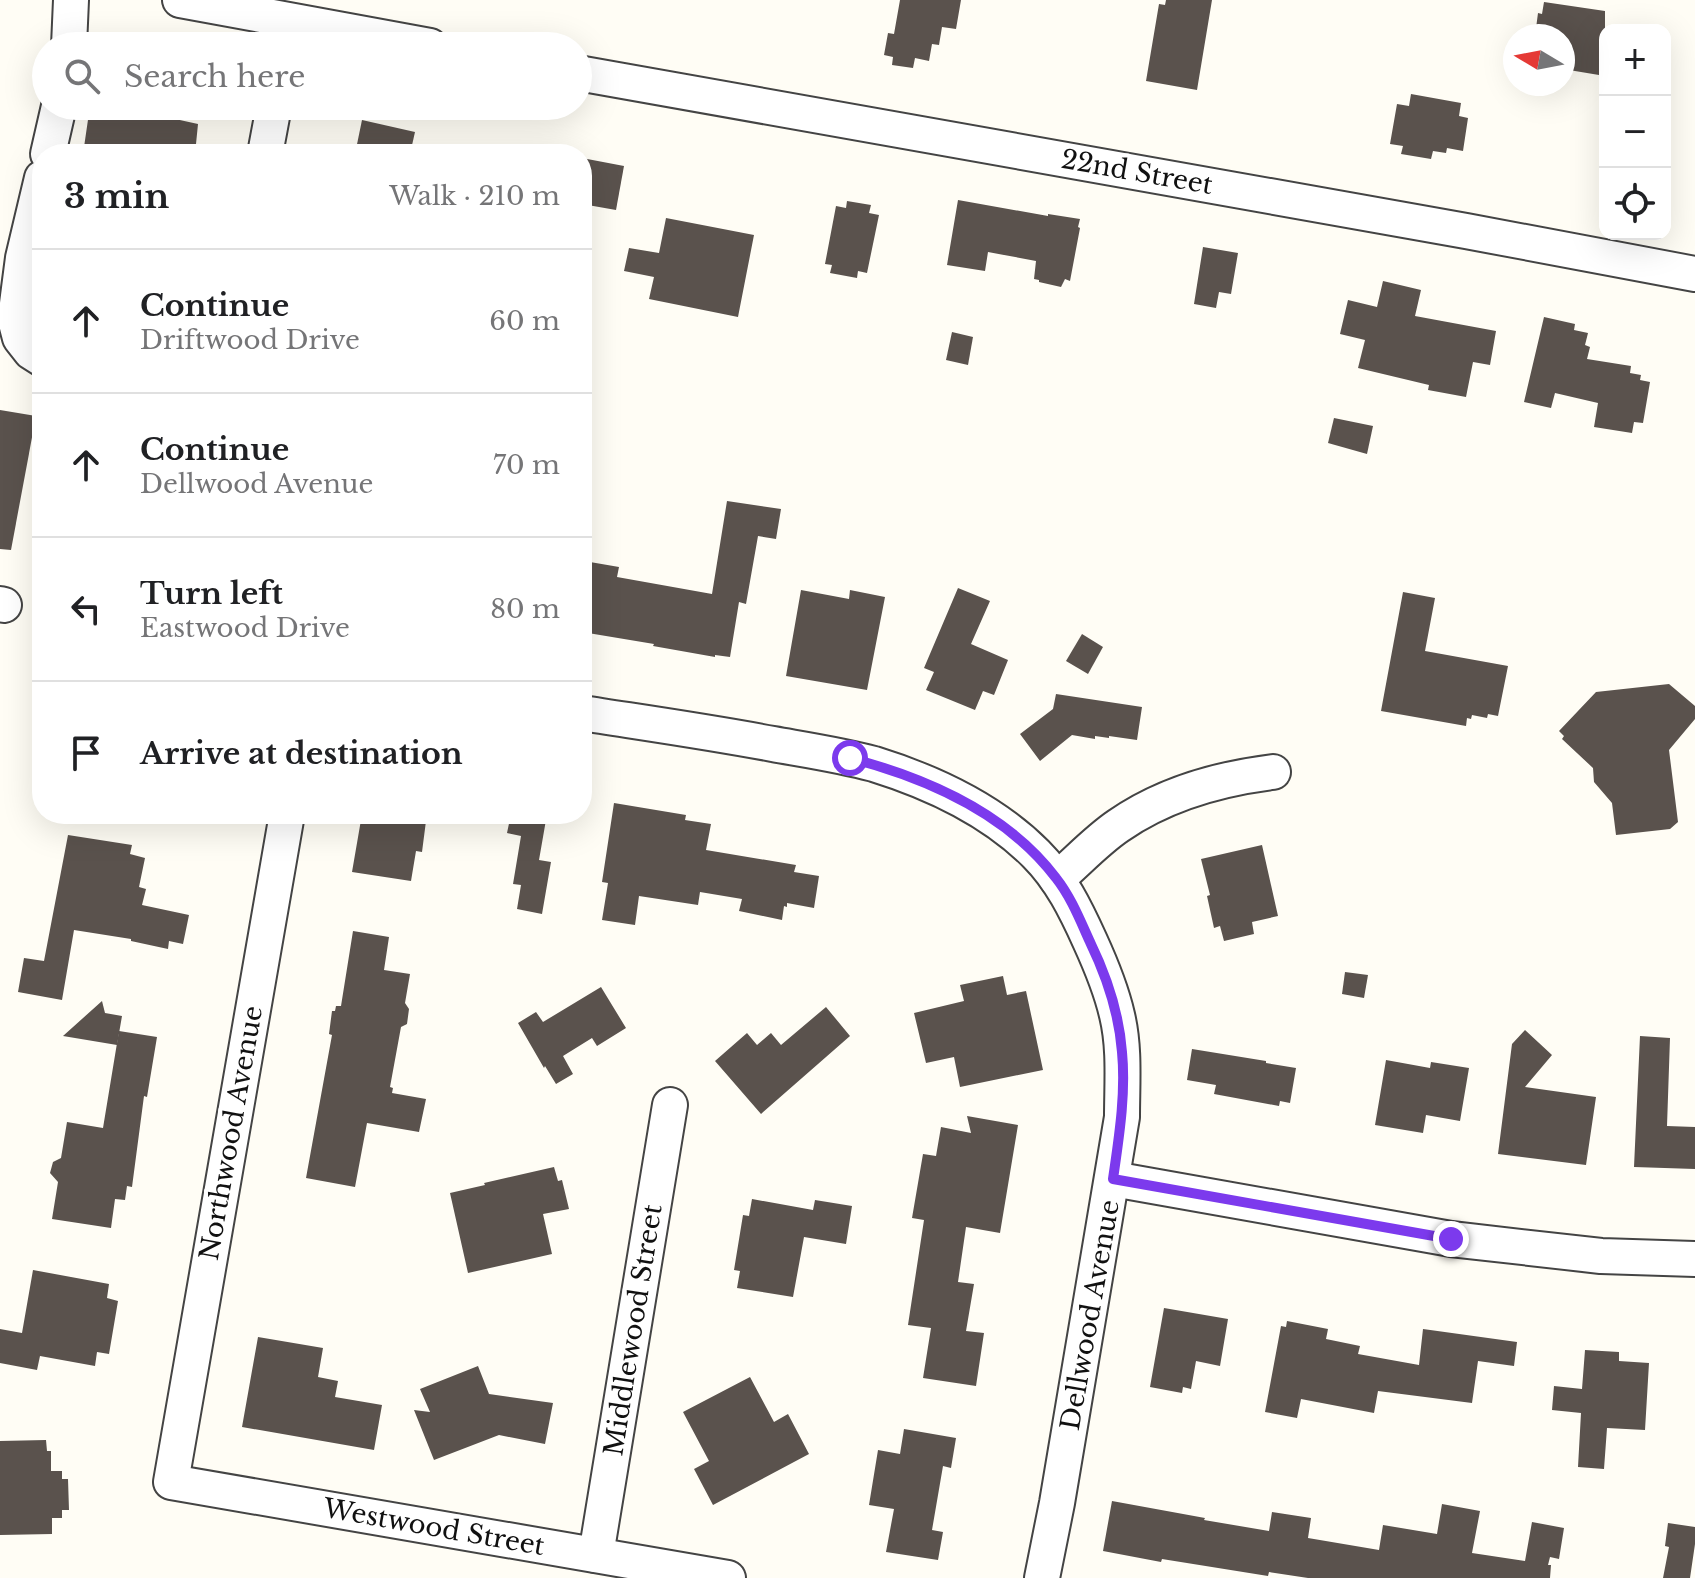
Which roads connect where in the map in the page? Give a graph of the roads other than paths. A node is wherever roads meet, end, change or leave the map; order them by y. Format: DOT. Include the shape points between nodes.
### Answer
graph roads {
  1 [pos="71,0"];
  2 [pos="180,0"];
  3 [pos="70,32"];
  4 [pos="281,32"];
  5 [pos="592,75"];
  6 [pos="56,120"];
  7 [pos="271,120"];
  8 [pos="50,144"];
  9 [pos="267,144"];
  10 [pos="32,220"];
  11 [pos="1695,274"];
  12 [pos="32,353"];
  13 [pos="592,715"];
  14 [pos="1273,772"];
  15 [pos="285,824"];
  16 [pos="1057,879"];
  17 [pos="670,1105"];
  18 [pos="1113,1179"];
  19 [pos="1695,1259"];
  20 [pos="175,1451"];
  21 [pos="596,1555"];
  22 [pos="728,1578"];
  23 [pos="1042,1578"];
  1 -- 3 [label="street"];
  2 -- 4 [label="street"];
  5 -- 11 [label="street, 22nd Street"];
  6 -- 8 [label="street"];
  7 -- 9 [label="street"];
  10 -- 12 [label="street" via="15,319 20,338"];
  13 -- 16 [label="street, Dellwood Avenue" via="875,765 975,807 1036,854"];
  14 -- 16 [label="street" via="1196,787 1157,803 1116,827"];
  15 -- 20 [label="street, Northwood Avenue"];
  16 -- 18 [label="street, Dellwood Avenue" via="1106,977 1118,1016 1122,1117"];
  17 -- 21 [label="street, Middlewood Street"];
  18 -- 19 [label="street" via="1451,1239 1601,1256"];
  18 -- 23 [label="street, Dellwood Avenue"];
  20 -- 21 [label="street, Westwood Street" via="171,1482"];
  21 -- 22 [label="street, Westwood Street"];
}
